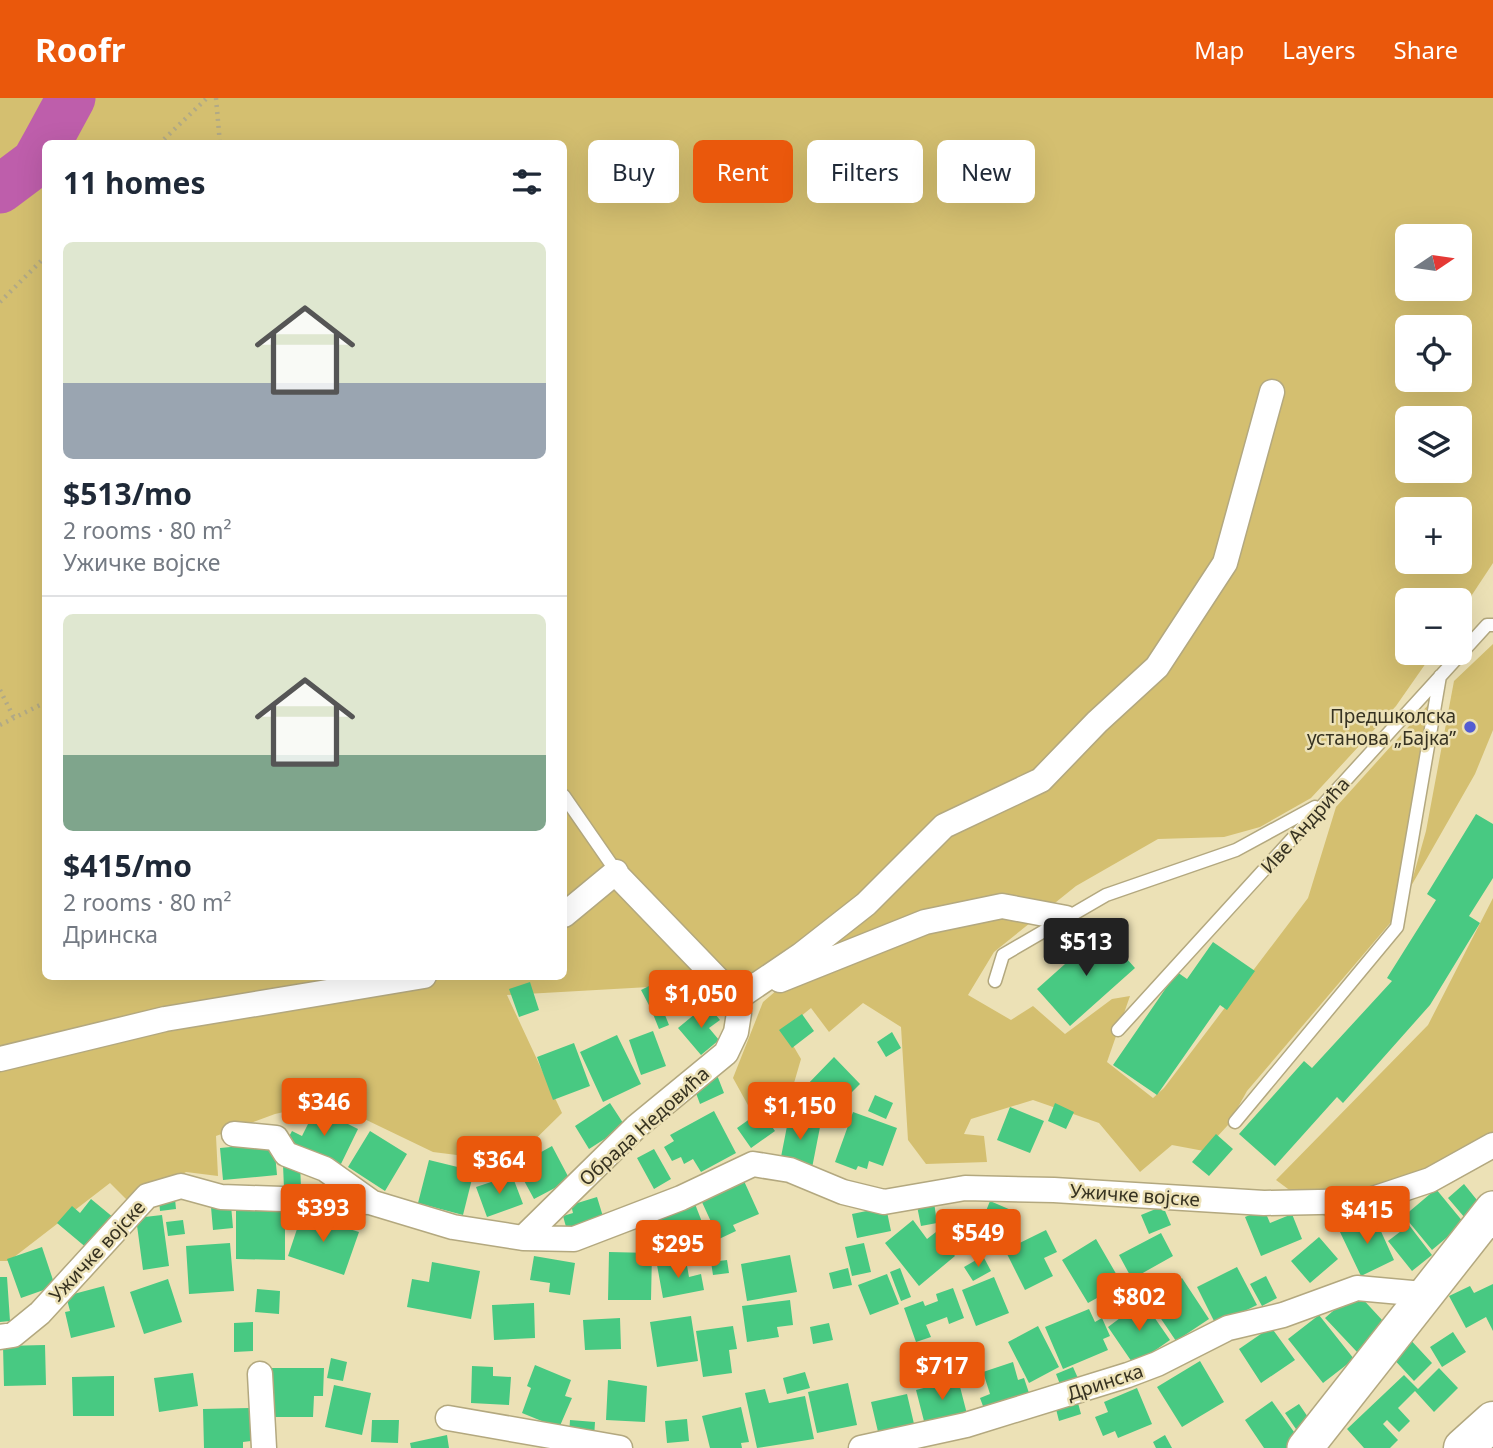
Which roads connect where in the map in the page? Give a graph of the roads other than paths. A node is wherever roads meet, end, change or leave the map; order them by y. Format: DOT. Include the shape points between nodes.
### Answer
graph roads {
  1 [pos="1272,392"];
  2 [pos="1493,625"];
  3 [pos="1440,676"];
  4 [pos="567,800"];
  5 [pos="1325,802"];
  6 [pos="618,875"];
  7 [pos="567,913"];
  8 [pos="1066,918"];
  9 [pos="400,980"];
  10 [pos="995,981"];
  11 [pos="733,1000"];
  12 [pos="1118,1030"];
  13 [pos="0,1059"];
  14 [pos="1235,1122"];
  15 [pos="234,1134"];
  16 [pos="1493,1145"];
  17 [pos="370,1202"];
  18 [pos="1493,1209"];
  19 [pos="523,1238"];
  20 [pos="1423,1294"];
  21 [pos="0,1337"];
  22 [pos="260,1374"];
  23 [pos="448,1418"];
  24 [pos="1493,1421"];
  25 [pos="264,1448"];
  26 [pos="620,1448"];
  27 [pos="861,1448"];
  28 [pos="1305,1448"];
  29 [pos="1464,1448"];
  1 -- 11 [label="street" via="1225,563 1157,667 1041,780 943,826 866,904"];
  2 -- 3 [label="lane, Иве Андрића" via="1487,625"];
  3 -- 5 [label="lane, Иве Андрића"];
  3 -- 14 [label="lane" via="1397,927"];
  4 -- 6 [label="lane"];
  5 -- 8 [label="lane" via="1236,850 1106,895"];
  5 -- 12 [label="lane, Иве Андрића"];
  6 -- 7 [label="street"];
  6 -- 11 [label="street"];
  8 -- 10 [label="lane" via="1003,954"];
  8 -- 11 [label="street" via="1002,906 925,922"];
  9 -- 13 [label="street" via="165,1019"];
  11 -- 19 [label="street, Обрада Недовића" via="738,1013 736,1031 726,1053 636,1127"];
  15 -- 17 [label="street, Ужичке војске" via="276,1138 286,1154 325,1169"];
  16 -- 19 [label="street, Ужичке војске" via="1430,1180 1367,1201 1264,1203 965,1188 884,1202 842,1192 790,1170 753,1164 681,1198 574,1239"];
  17 -- 19 [label="street, Ужичке војске" via="453,1227"];
  17 -- 21 [label="street, Ужичке војске" via="221,1196 181,1186 147,1196 40,1313 13,1335"];
  18 -- 20 [label="street"];
  20 -- 27 [label="street, Дринска" via="1357,1289 1228,1328 1128,1375 966,1425"];
  20 -- 28 [label="street"];
  22 -- 25 [label="street"];
  23 -- 26 [label="street"];
  24 -- 29 [label="main road"];
}
